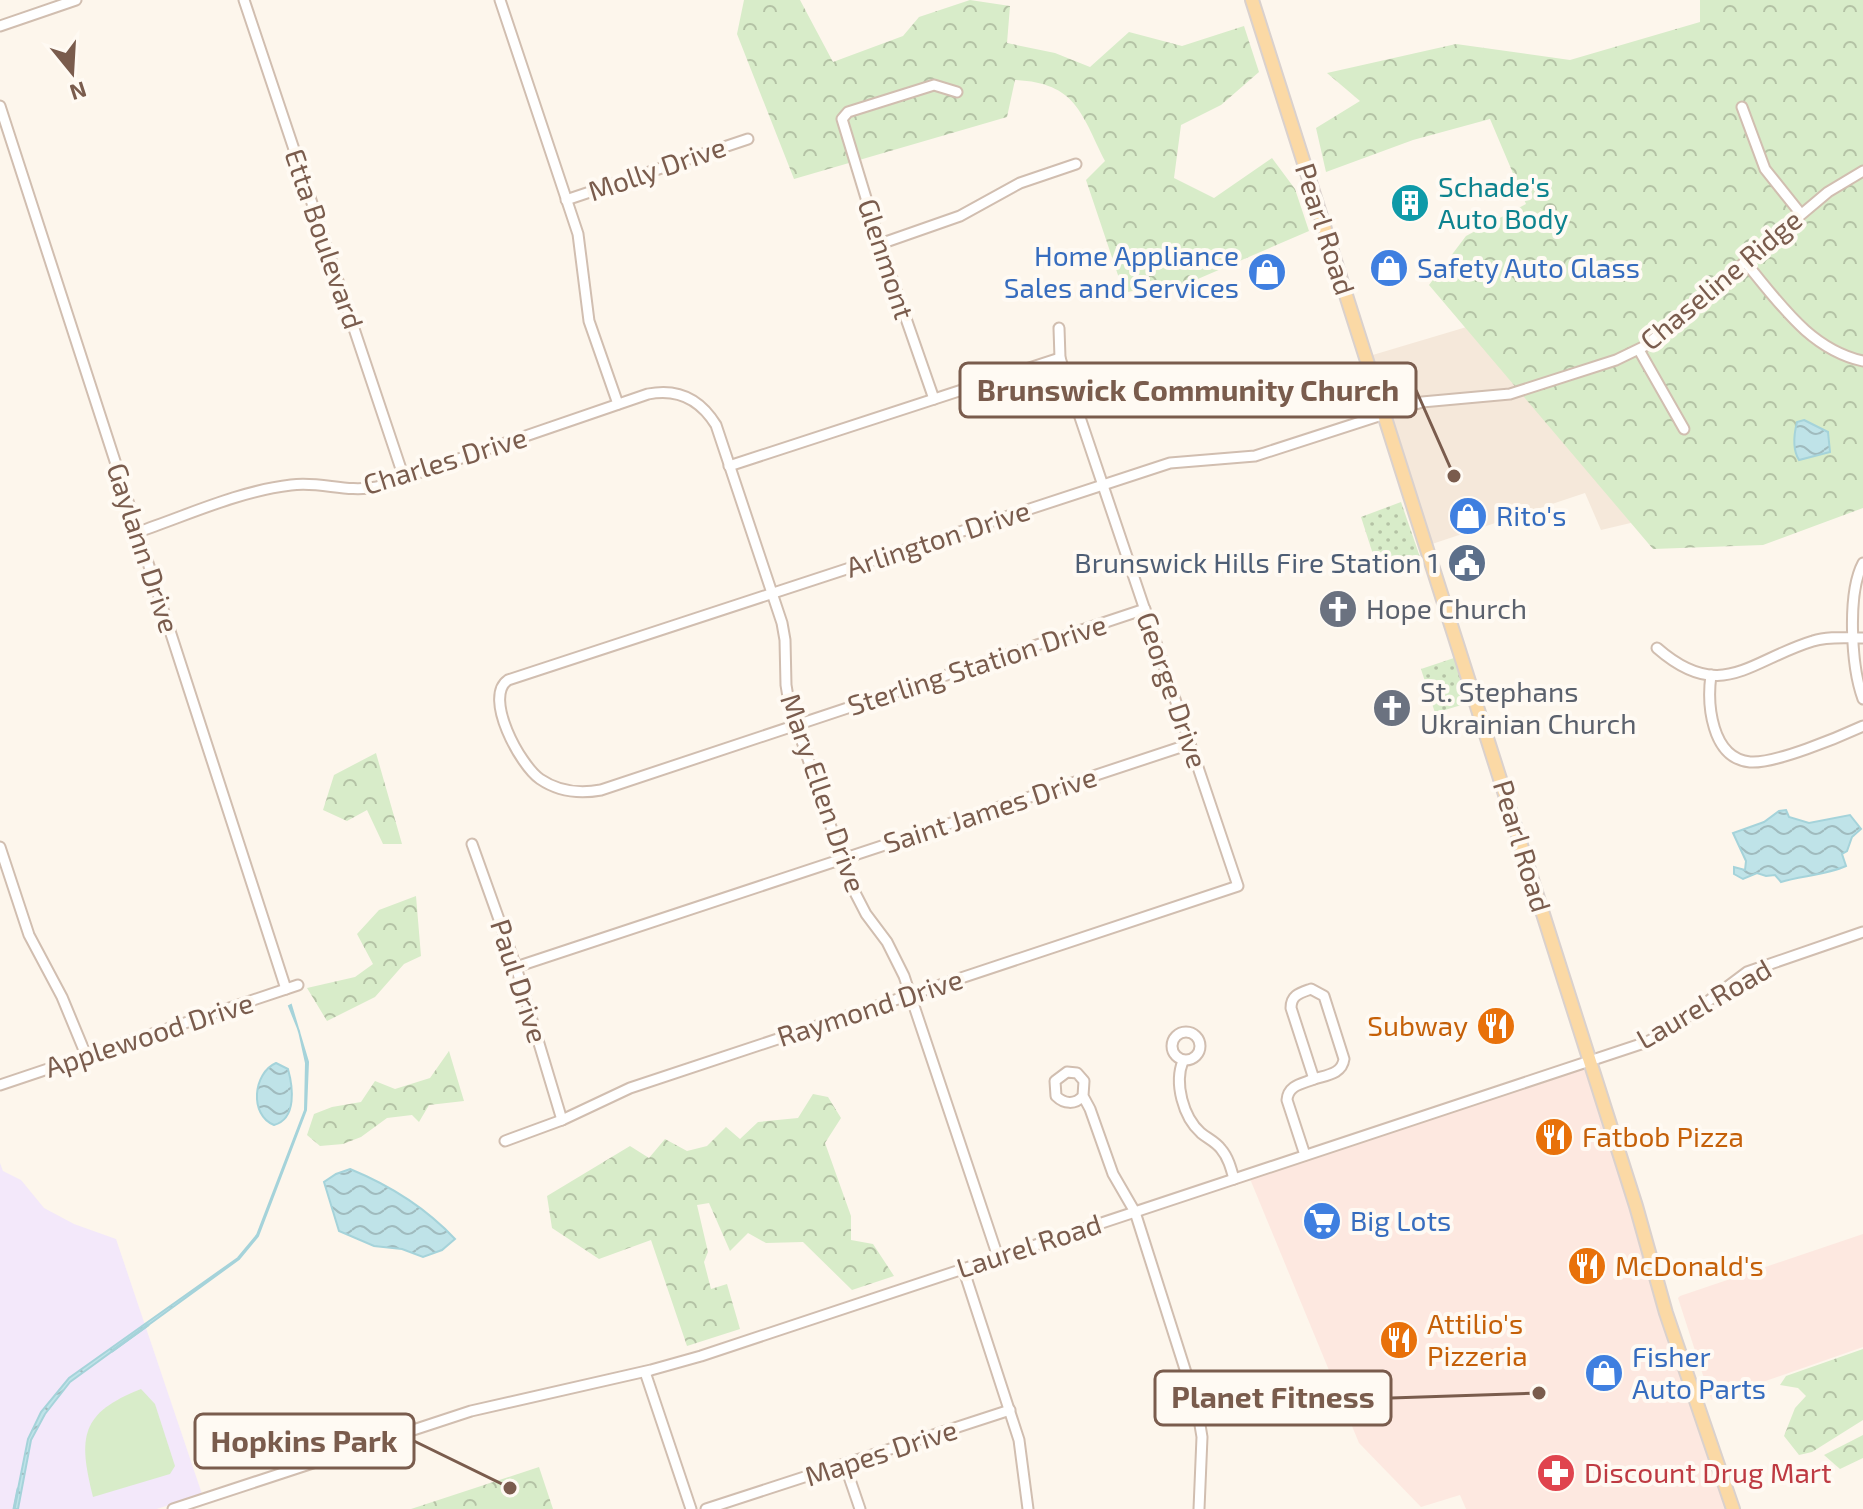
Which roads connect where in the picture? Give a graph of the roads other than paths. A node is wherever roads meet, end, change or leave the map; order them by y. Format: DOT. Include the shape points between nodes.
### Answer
graph roads {
  1 [pos="76,0"];
  2 [pos="244,0"];
  3 [pos="500,0"];
  4 [pos="1252,0"];
  5 [pos="0,26"];
  6 [pos="957,92"];
  7 [pos="0,106"];
  8 [pos="1742,107"];
  9 [pos="748,139"];
  10 [pos="1076,164"];
  11 [pos="1863,171"];
  12 [pos="566,200"];
  13 [pos="1801,214"];
  14 [pos="880,244"];
  15 [pos="1745,262"];
  16 [pos="1059,328"];
  17 [pos="1639,350"];
  18 [pos="1060,358"];
  19 [pos="1863,361"];
  20 [pos="934,399"];
  21 [pos="618,404"];
  22 [pos="1384,413"];
  23 [pos="1684,429"];
  24 [pos="729,466"];
  25 [pos="404,478"];
  26 [pos="1103,485"];
  27 [pos="138,532"];
  28 [pos="1863,563"];
  29 [pos="773,593"];
  30 [pos="1145,609"];
  31 [pos="1859,638"];
  32 [pos="1657,648"];
  33 [pos="1711,675"];
  34 [pos="499,691"];
  35 [pos="1863,699"];
  36 [pos="797,725"];
  37 [pos="1863,726"];
  38 [pos="1190,744"];
  39 [pos="472,844"];
  40 [pos="0,847"];
  41 [pos="842,858"];
  42 [pos="1238,886"];
  43 [pos="1863,932"];
  44 [pos="516,967"];
  45 [pos="298,985"];
  46 [pos="286,989"];
  47 [pos="910,995"];
  48 [pos="86,1055"];
  49 [pos="1183,1061"];
  50 [pos="1589,1061"];
  51 [pos="1314,1079"];
  52 [pos="0,1085"];
  53 [pos="1083,1096"];
  54 [pos="562,1120"];
  55 [pos="505,1141"];
  56 [pos="1305,1155"];
  57 [pos="1234,1179"];
  58 [pos="1135,1212"];
  59 [pos="998,1257"];
  60 [pos="963,1268"];
  61 [pos="645,1372"];
  62 [pos="1010,1410"];
  63 [pos="845,1465"];
  64 [pos="173,1509"];
  65 [pos="691,1509"];
  66 [pos="706,1509"];
  67 [pos="860,1509"];
  68 [pos="1028,1509"];
  69 [pos="1199,1509"];
  70 [pos="1733,1509"];
  1 -- 5 [label="street"];
  2 -- 25 [label="street, Etta Boulevard"];
  3 -- 12 [label="street"];
  4 -- 22 [label="main road, Pearl Road"];
  6 -- 14 [label="street, Glenmont" via="934,85 848,112 842,119"];
  7 -- 27 [label="street, Gaylann Drive"];
  8 -- 13 [label="street" via="1765,169"];
  9 -- 12 [label="street, Molly Drive"];
  10 -- 14 [label="street" via="1020,183 960,216"];
  11 -- 13 [label="street, Chaseline Ridge" via="1840,182"];
  12 -- 21 [label="street" via="581,248 589,321"];
  13 -- 15 [label="street, Chaseline Ridge"];
  14 -- 20 [label="street, Glenmont"];
  15 -- 17 [label="street, Chaseline Ridge"];
  15 -- 19 [label="street" via="1814,341"];
  16 -- 18 [label="street, George Drive"];
  17 -- 22 [label="street, Chaseline Ridge" via="1510,394 1435,399"];
  17 -- 23 [label="street"];
  18 -- 20 [label="street"];
  18 -- 26 [label="street, George Drive"];
  20 -- 24 [label="street"];
  21 -- 24 [label="street, Mary Ellen Drive" via="660,392 693,400 716,425"];
  21 -- 25 [label="street, Charles Drive"];
  22 -- 26 [label="street, Arlington Drive" via="1255,456 1170,463"];
  22 -- 50 [label="main road, Pearl Road"];
  24 -- 29 [label="street, Mary Ellen Drive"];
  25 -- 27 [label="street, Charles Drive" via="360,490 303,484 275,488"];
  26 -- 29 [label="street, Arlington Drive"];
  26 -- 30 [label="street, George Drive"];
  27 -- 46 [label="street, Gaylann Drive"];
  28 -- 31 [label="street" via="1855,584"];
  29 -- 34 [label="street, Arlington Drive" via="508,680"];
  29 -- 36 [label="street, Mary Ellen Drive"];
  30 -- 36 [label="street, Sterling Station Drive"];
  30 -- 38 [label="street, George Drive"];
  31 -- 33 [label="street" via="1819,639 1745,671"];
  31 -- 35 [label="street" via="1857,679"];
  32 -- 33 [label="street" via="1677,665"];
  33 -- 37 [label="street" via="1709,708 1723,746 1744,761 1763,761"];
  34 -- 36 [label="street, Sterling Station Drive" via="521,759 551,786 577,792 601,790"];
  36 -- 41 [label="street, Mary Ellen Drive"];
  38 -- 41 [label="street, Saint James Drive"];
  38 -- 42 [label="street, George Drive"];
  39 -- 44 [label="street, Paul Drive"];
  40 -- 48 [label="street" via="29,935"];
  41 -- 44 [label="street, Saint James Drive"];
  41 -- 47 [label="street, Mary Ellen Drive" via="857,899 897,959"];
  42 -- 47 [label="street, Raymond Drive"];
  43 -- 50 [label="street, Laurel Road" via="1747,972 1659,1036"];
  44 -- 54 [label="street, Paul Drive"];
  45 -- 46 [label="street, Applewood Drive"];
  46 -- 48 [label="street, Applewood Drive"];
  47 -- 54 [label="street, Raymond Drive" via="630,1088"];
  47 -- 59 [label="street, Mary Ellen Drive"];
  48 -- 52 [label="street, Applewood Drive"];
  49 -- 57 [label="street" via="1179,1087 1188,1115 1220,1147"];
  50 -- 56 [label="street, Laurel Road"];
  50 -- 70 [label="main road, Pearl Road"];
  51 -- 51 [label="street" via="1337,1072 1344,1059 1324,996 1311,989 1293,998 1291,1008"];
  51 -- 56 [label="street" via="1287,1094"];
  53 -- 58 [label="street" via="1113,1174"];
  54 -- 55 [label="street, Raymond Drive"];
  56 -- 57 [label="street, Laurel Road"];
  57 -- 58 [label="street, Laurel Road"];
  58 -- 59 [label="street, Laurel Road"];
  58 -- 69 [label="street" via="1197,1407 1202,1437"];
  59 -- 60 [label="street, Laurel Road"];
  60 -- 61 [label="street, Laurel Road"];
  60 -- 62 [label="street"];
  61 -- 64 [label="street, Laurel Road" via="471,1411"];
  61 -- 65 [label="street"];
  62 -- 63 [label="street, Mapes Drive"];
  62 -- 68 [label="street"];
  63 -- 66 [label="street, Mapes Drive"];
  63 -- 67 [label="street"];
}
